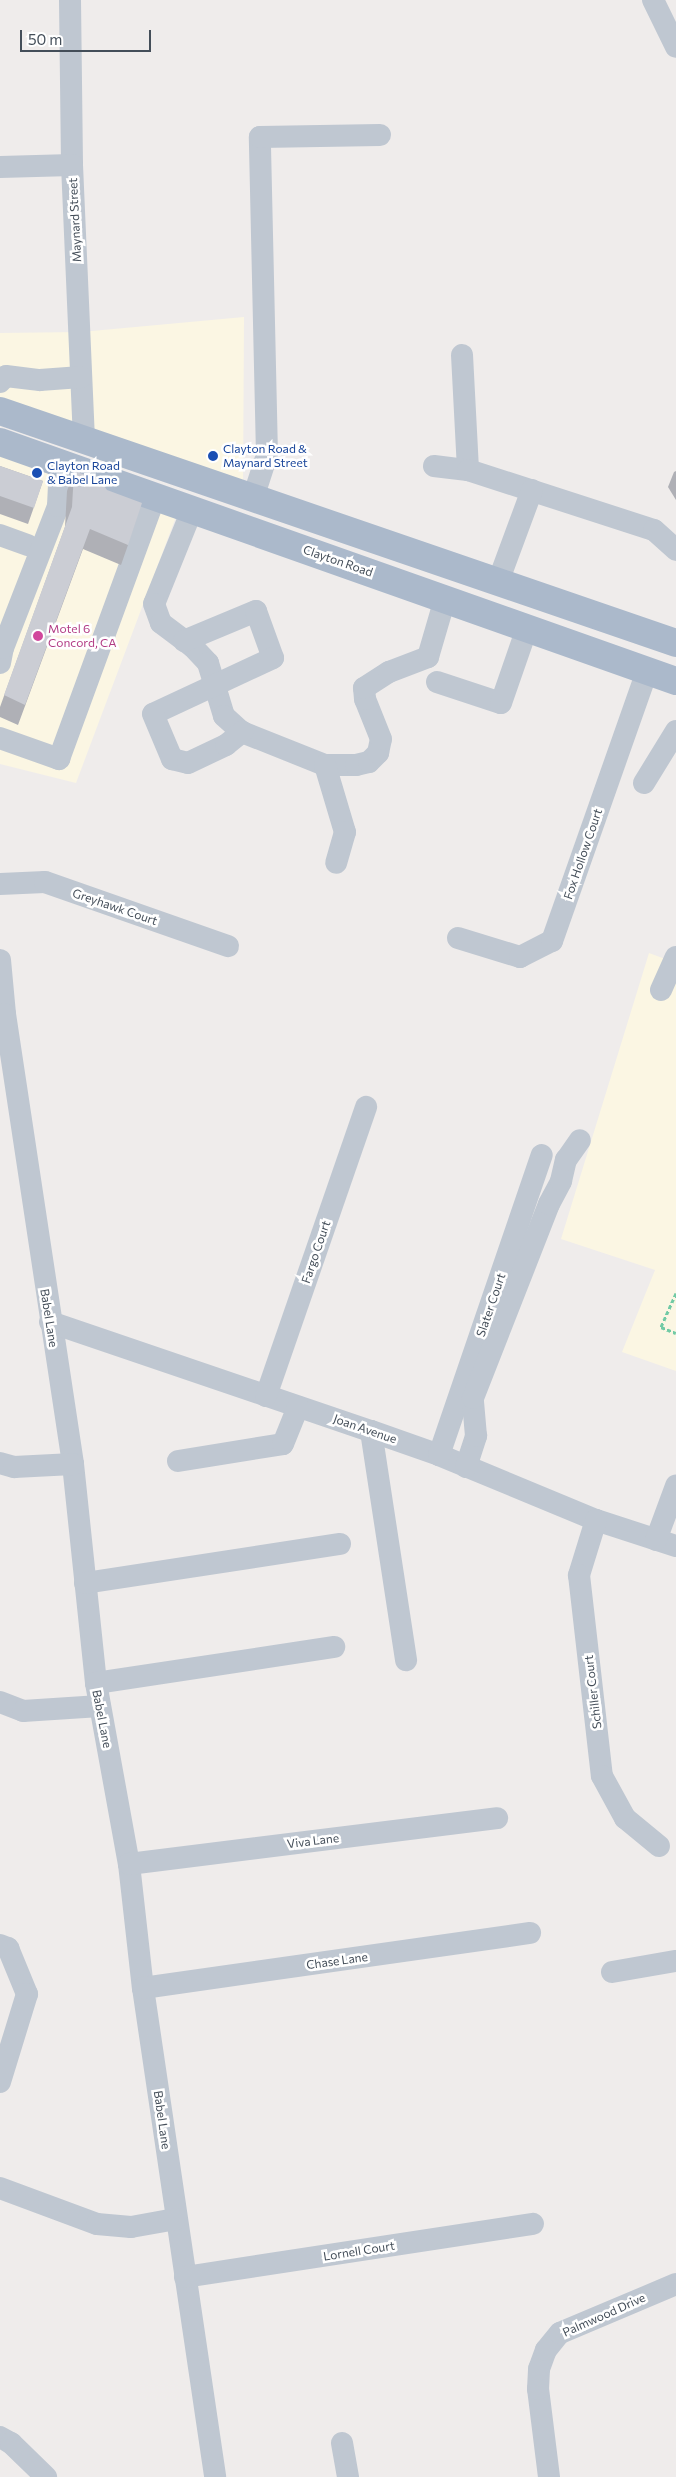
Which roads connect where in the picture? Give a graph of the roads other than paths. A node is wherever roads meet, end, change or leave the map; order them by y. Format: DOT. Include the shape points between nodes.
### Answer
graph roads {
  1 [pos="70,0"];
  2 [pos="653,0"];
  3 [pos="676,47"];
  4 [pos="380,135"];
  5 [pos="72,165"];
  6 [pos="0,167"];
  7 [pos="462,355"];
  8 [pos="81,377"];
  9 [pos="0,382"];
  10 [pos="0,411"];
  11 [pos="84,440"];
  12 [pos="0,442"];
  13 [pos="60,463"];
  14 [pos="434,466"];
  15 [pos="468,470"];
  16 [pos="532,490"];
  17 [pos="155,497"];
  18 [pos="253,498"];
  19 [pos="192,510"];
  20 [pos="0,535"];
  21 [pos="28,545"];
  22 [pos="676,550"];
  23 [pos="498,582"];
  24 [pos="445,599"];
  25 [pos="528,628"];
  26 [pos="184,640"];
  27 [pos="676,643"];
  28 [pos="0,664"];
  29 [pos="647,671"];
  30 [pos="676,681"];
  31 [pos="437,682"];
  32 [pos="215,686"];
  33 [pos="676,731"];
  34 [pos="242,732"];
  35 [pos="0,738"];
  36 [pos="325,765"];
  37 [pos="644,783"];
  38 [pos="336,863"];
  39 [pos="0,884"];
  40 [pos="458,938"];
  41 [pos="228,946"];
  42 [pos="676,957"];
  43 [pos="0,960"];
  44 [pos="661,990"];
  45 [pos="3,1013"];
  46 [pos="366,1107"];
  47 [pos="580,1140"];
  48 [pos="542,1155"];
  49 [pos="50,1322"];
  50 [pos="266,1396"];
  51 [pos="298,1407"];
  52 [pos="371,1431"];
  53 [pos="439,1455"];
  54 [pos="178,1462"];
  55 [pos="0,1463"];
  56 [pos="73,1464"];
  57 [pos="466,1467"];
  58 [pos="676,1486"];
  59 [pos="596,1520"];
  60 [pos="666,1543"];
  61 [pos="340,1544"];
  62 [pos="85,1583"];
  63 [pos="334,1647"];
  64 [pos="406,1660"];
  65 [pos="96,1683"];
  66 [pos="0,1702"];
  67 [pos="100,1706"];
  68 [pos="497,1818"];
  69 [pos="659,1846"];
  70 [pos="129,1864"];
  71 [pos="530,1933"];
  72 [pos="0,1945"];
  73 [pos="676,1961"];
  74 [pos="612,1972"];
  75 [pos="143,1988"];
  76 [pos="0,2082"];
  77 [pos="0,2188"];
  78 [pos="176,2219"];
  79 [pos="533,2224"];
  80 [pos="185,2277"];
  81 [pos="676,2284"];
  82 [pos="0,2437"];
  83 [pos="342,2443"];
  84 [pos="46,2477"];
  85 [pos="215,2477"];
  86 [pos="348,2477"];
  87 [pos="549,2477"];
  1 -- 5 [label="street, Maynard Street"];
  2 -- 3 [label="street"];
  4 -- 18 [label="street" via="260,137 267,455"];
  5 -- 6 [label="street"];
  5 -- 8 [label="street, Maynard Street"];
  7 -- 15 [label="street"];
  8 -- 9 [label="street" via="40,380 6,376"];
  8 -- 11 [label="street, Maynard Street"];
  10 -- 11 [label="main road"];
  11 -- 18 [label="main road"];
  12 -- 13 [label="main road, Clayton Road"];
  13 -- 17 [label="main road, Clayton Road"];
  13 -- 28 [label="street" via="58,506 3,648"];
  14 -- 15 [label="street"];
  15 -- 16 [label="street"];
  16 -- 22 [label="street" via="654,530"];
  16 -- 23 [label="street"];
  17 -- 19 [label="main road, Clayton Road"];
  17 -- 35 [label="street" via="59,759"];
  18 -- 23 [label="main road"];
  19 -- 24 [label="main road, Clayton Road"];
  19 -- 26 [label="street" via="154,604 161,622"];
  20 -- 21 [label="street"];
  23 -- 27 [label="main road"];
  24 -- 25 [label="main road, Clayton Road"];
  24 -- 36 [label="street" via="428,657 389,672 364,688 365,699 381,739 378,753 369,762 356,765"];
  25 -- 29 [label="main road, Clayton Road"];
  25 -- 31 [label="street" via="501,703"];
  26 -- 32 [label="street" via="208,663"];
  26 -- 32 [label="street" via="256,612 273,658"];
  29 -- 30 [label="main road, Clayton Road"];
  29 -- 40 [label="street, Fox Hollow Court" via="552,941 520,957"];
  32 -- 34 [label="street" via="224,716"];
  32 -- 34 [label="street" via="153,714 172,759 188,763 226,745"];
  33 -- 37 [label="street"];
  34 -- 36 [label="street"];
  36 -- 38 [label="street" via="345,832"];
  39 -- 41 [label="street, Greyhawk Court" via="45,882"];
  42 -- 44 [label="street"];
  43 -- 45 [label="street, Babel Lane"];
  45 -- 49 [label="street, Babel Lane"];
  46 -- 50 [label="street, Fargo Court"];
  47 -- 57 [label="street" via="566,1160 561,1181 473,1398 476,1436"];
  48 -- 53 [label="street, Slater Court"];
  49 -- 50 [label="street, Joan Avenue"];
  49 -- 56 [label="street, Babel Lane"];
  50 -- 51 [label="street, Joan Avenue"];
  51 -- 52 [label="street, Joan Avenue"];
  51 -- 54 [label="street" via="284,1444"];
  52 -- 53 [label="street, Joan Avenue"];
  52 -- 64 [label="street"];
  53 -- 57 [label="street, Joan Avenue"];
  55 -- 56 [label="street" via="14,1467"];
  56 -- 62 [label="street, Babel Lane"];
  57 -- 59 [label="street, Joan Avenue"];
  58 -- 60 [label="street"];
  59 -- 60 [label="street, Joan Avenue"];
  59 -- 69 [label="street, Schiller Court" via="579,1575 602,1776 625,1818"];
  61 -- 62 [label="street"];
  62 -- 65 [label="street, Babel Lane"];
  63 -- 65 [label="street"];
  65 -- 67 [label="street, Babel Lane"];
  66 -- 67 [label="street" via="23,1711"];
  67 -- 70 [label="street, Babel Lane"];
  68 -- 70 [label="street, Viva Lane"];
  70 -- 75 [label="street, Babel Lane"];
  71 -- 75 [label="street, Chase Lane"];
  72 -- 76 [label="street" via="8,1948 26,1994"];
  73 -- 74 [label="street"];
  75 -- 78 [label="street, Babel Lane"];
  77 -- 78 [label="street" via="96,2224 131,2227"];
  78 -- 80 [label="street, Babel Lane"];
  79 -- 80 [label="street, Lornell Court"];
  80 -- 85 [label="street, Babel Lane"];
  81 -- 87 [label="street, Palmwood Drive" via="560,2333 546,2350 539,2368 538,2390"];
  82 -- 84 [label="street" via="11,2443"];
  83 -- 86 [label="street"];
}
